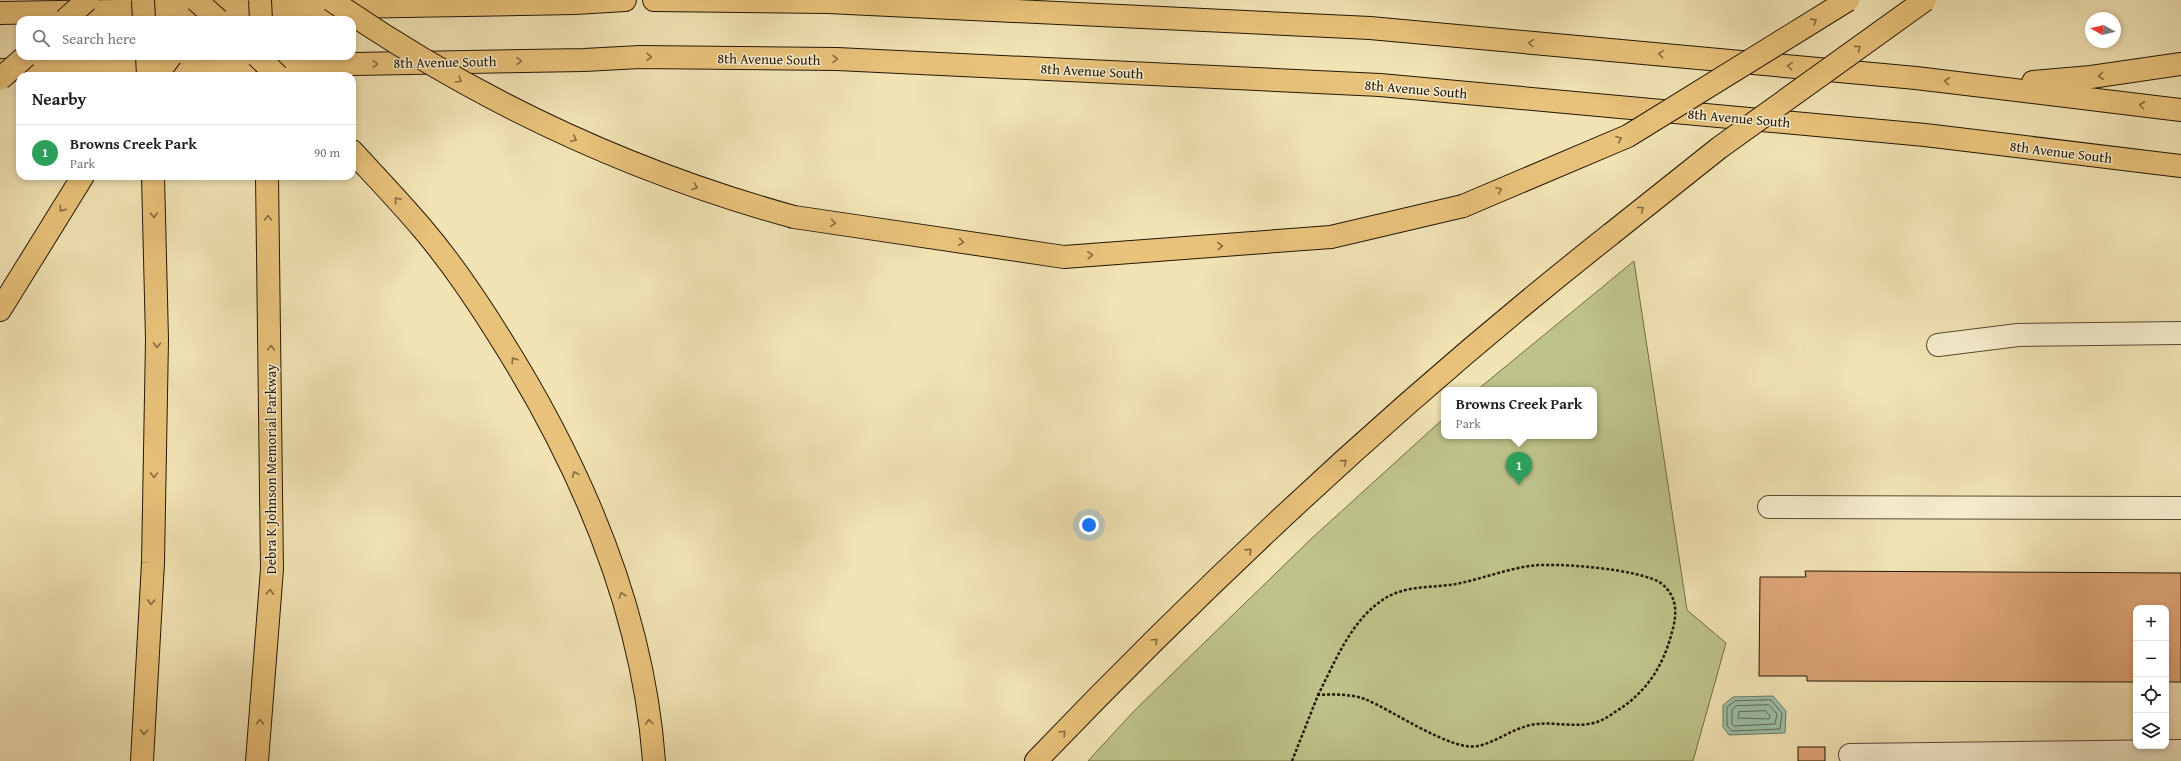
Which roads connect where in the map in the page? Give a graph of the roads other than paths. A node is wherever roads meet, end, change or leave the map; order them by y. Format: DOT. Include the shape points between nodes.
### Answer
graph roads {
  1 [pos="87,0"];
  2 [pos="143,0"];
  3 [pos="196,0"];
  4 [pos="215,0"];
  5 [pos="260,0"];
  6 [pos="331,0"];
  7 [pos="625,0"];
  8 [pos="654,0"];
  9 [pos="1848,0"];
  10 [pos="1925,0"];
  11 [pos="0,13"];
  12 [pos="69,16"];
  13 [pos="144,16"];
  14 [pos="201,16"];
  15 [pos="214,16"];
  16 [pos="261,16"];
  17 [pos="355,16"];
  18 [pos="356,16"];
  19 [pos="21,60"];
  20 [pos="147,60"];
  21 [pos="168,60"];
  22 [pos="261,60"];
  23 [pos="263,60"];
  24 [pos="2181,64"];
  25 [pos="0,70"];
  26 [pos="148,72"];
  27 [pos="159,72"];
  28 [pos="264,72"];
  29 [pos="274,72"];
  30 [pos="0,79"];
  31 [pos="1986,86"];
  32 [pos="2181,110"];
  33 [pos="356,155"];
  34 [pos="2181,166"];
  35 [pos="81,180"];
  36 [pos="152,180"];
  37 [pos="267,180"];
  38 [pos="0,310"];
  39 [pos="2181,333"];
  40 [pos="1938,345"];
  41 [pos="1769,507"];
  42 [pos="2181,508"];
  43 [pos="2181,751"];
  44 [pos="1850,755"];
  45 [pos="142,761"];
  46 [pos="257,761"];
  47 [pos="654,761"];
  48 [pos="1036,761"];
  1 -- 12 [label="main road, bridge"];
  2 -- 13 [label="main road, bridge"];
  3 -- 15 [label="main road, bridge"];
  4 -- 14 [label="main road"];
  5 -- 16 [label="main road, bridge"];
  6 -- 17 [label="main road, one-way, bridge"];
  7 -- 11 [label="main road"];
  31 -- 8 [label="main road, one-way" via="1370,28 828,2"];
  18 -- 9 [label="main road, one-way, bridge" via="476,90 560,133 630,163 709,192 794,217 1064,257 1331,237 1463,206 1628,136"];
  48 -- 10 [label="main road, one-way, bridge" via="1160,635 1311,491 1483,338 1719,148"];
  19 -- 30 [label="main road, bridge"];
  20 -- 26 [label="main road, bridge"];
  21 -- 27 [label="main road, bridge"];
  22 -- 29 [label="main road, bridge"];
  23 -- 28 [label="main road"];
  24 -- 31 [label="main road, one-way" via="2091,77"];
  25 -- 34 [label="main road, 8th Avenue South, one-way" via="640,57 837,59 1380,85 1917,134"];
  32 -- 31 [label="main road, one-way"];
  47 -- 33 [label="main road, one-way" via="645,688 627,612 601,534 568,458 530,385 483,311 423,229"];
  35 -- 38 [label="main road, one-way"];
  36 -- 45 [label="main road, one-way" via="157,339 153,563"];
  46 -- 37 [label="main road, Debra K Johnson Memorial Parkway, one-way" via="272,569"];
  39 -- 40 [label="street" via="2018,335"];
  41 -- 42 [label="street"];
  43 -- 44 [label="street"];
}
